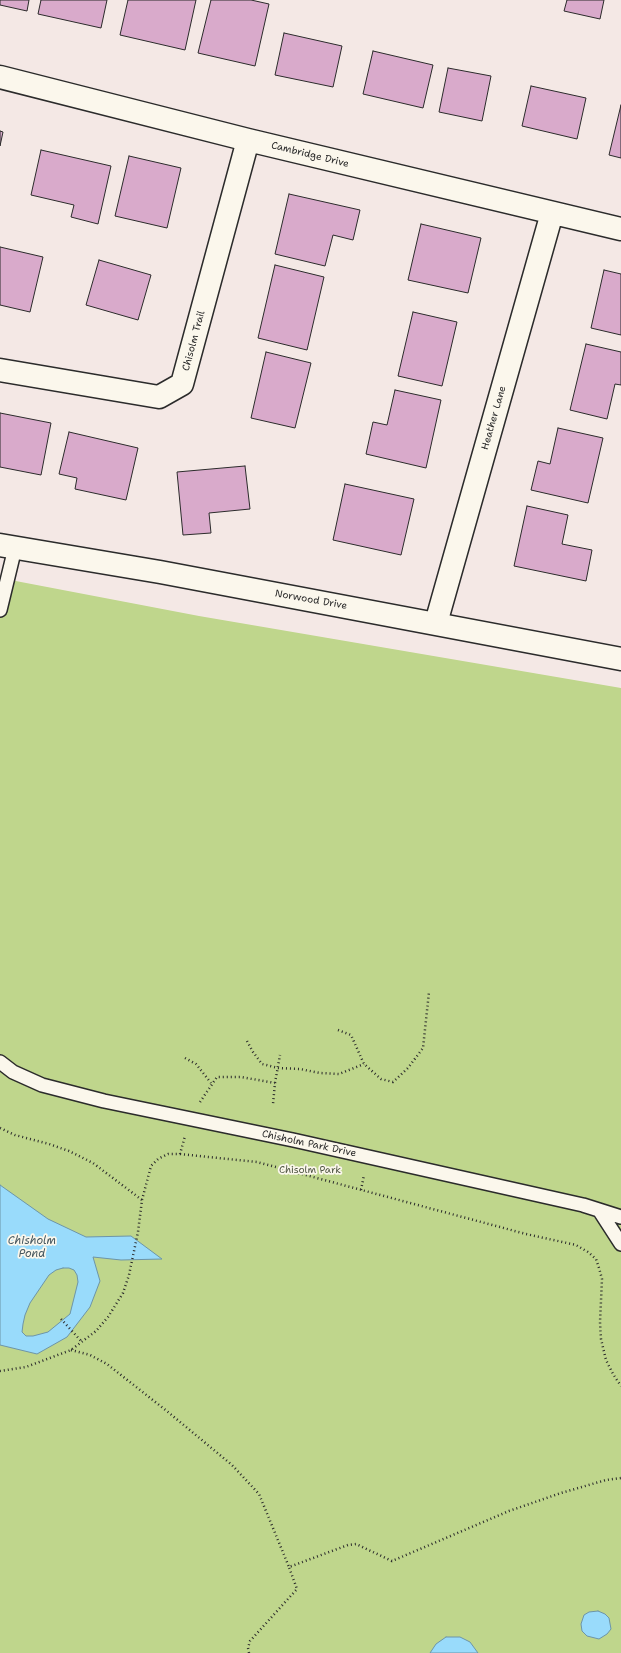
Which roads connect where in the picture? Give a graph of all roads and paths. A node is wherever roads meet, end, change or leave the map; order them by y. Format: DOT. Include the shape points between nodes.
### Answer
graph roads {
  1 [pos="0,77"];
  2 [pos="248,140"];
  3 [pos="552,213"];
  4 [pos="621,229"];
  5 [pos="0,370"];
  6 [pos="7,546"];
  7 [pos="0,610"];
  8 [pos="436,623"];
  9 [pos="621,659"];
  10 [pos="428,992"];
  11 [pos="338,1030"];
  12 [pos="247,1041"];
  13 [pos="280,1054"];
  14 [pos="185,1058"];
  15 [pos="0,1062"];
  16 [pos="364,1064"];
  17 [pos="278,1068"];
  18 [pos="211,1083"];
  19 [pos="275,1084"];
  20 [pos="0,1128"];
  21 [pos="180,1154"];
  22 [pos="599,1210"];
  23 [pos="621,1217"];
  24 [pos="621,1244"];
  25 [pos="61,1320"];
  26 [pos="82,1342"];
  27 [pos="71,1350"];
  28 [pos="0,1371"];
  29 [pos="621,1386"];
  30 [pos="621,1478"];
  31 [pos="289,1567"];
  32 [pos="249,1653"];
  1 -- 2 [label="street, Cambridge Drive"];
  2 -- 3 [label="street, Cambridge Drive"];
  2 -- 5 [label="street, Chisolm Trail" via="182,384 159,397"];
  3 -- 4 [label="street, Cambridge Drive"];
  3 -- 8 [label="street, Heather Lane"];
  6 -- 7 [label="lane"];
  6 -- 8 [label="street, Norwood Drive"];
  8 -- 9 [label="street, Norwood Drive"];
  10 -- 16 [label="path" via="423,1048 408,1068 393,1082 382,1079"];
  11 -- 16 [label="path" via="351,1035"];
  12 -- 17 [label="path" via="262,1064"];
  13 -- 17 [label="path"];
  14 -- 18 [label="path" via="196,1064"];
  15 -- 22 [label="lane, Chisholm Park Drive" via="13,1072 42,1085 104,1101 294,1140"];
  16 -- 17 [label="path" via="339,1074"];
  17 -- 19 [label="path"];
  20 -- 26 [label="path" via="69,1151 93,1163 142,1200 138,1232 123,1293 117,1306 96,1331"];
  21 -- 29 [label="path" via="257,1162 576,1245 596,1259 599,1268 602,1279 601,1339 606,1360"];
  22 -- 23 [label="lane, Chisholm Park Drive"];
  22 -- 24 [label="lane"];
  25 -- 26 [label="path"];
  26 -- 27 [label="path"];
  27 -- 28 [label="path" via="26,1367"];
  27 -- 31 [label="path" via="90,1355 107,1364 232,1465 258,1494"];
  30 -- 31 [label="path" via="606,1480 509,1511 392,1561 356,1544"];
  31 -- 32 [label="path" via="297,1589 250,1641"];
}
